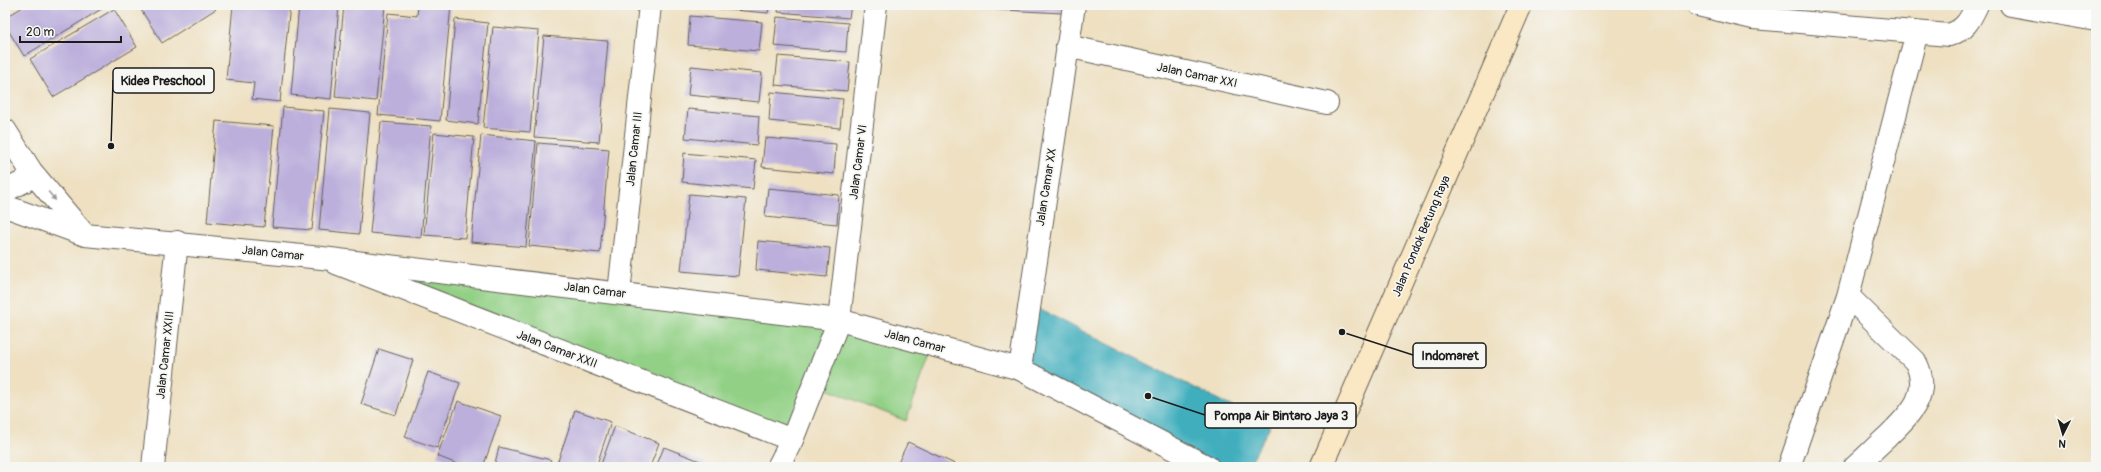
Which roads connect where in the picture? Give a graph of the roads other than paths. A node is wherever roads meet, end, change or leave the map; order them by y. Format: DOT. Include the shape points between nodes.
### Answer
graph roads {
  1 [pos="650,5"];
  2 [pos="876,5"];
  3 [pos="1074,5"];
  4 [pos="1521,5"];
  5 [pos="1698,5"];
  6 [pos="1977,5"];
  7 [pos="2011,5"];
  8 [pos="2096,20"];
  9 [pos="1917,32"];
  10 [pos="1067,46"];
  11 [pos="1327,104"];
  12 [pos="5,130"];
  13 [pos="31,171"];
  14 [pos="5,191"];
  15 [pos="5,206"];
  16 [pos="85,235"];
  17 [pos="177,242"];
  18 [pos="322,258"];
  19 [pos="619,293"];
  20 [pos="1848,296"];
  21 [pos="839,320"];
  22 [pos="1020,370"];
  23 [pos="792,440"];
  24 [pos="153,467"];
  25 [pos="778,467"];
  26 [pos="1208,467"];
  27 [pos="1321,467"];
  28 [pos="1789,467"];
  29 [pos="1855,467"];
  1 -- 19 [label="street, Jalan Camar III"];
  2 -- 21 [label="street, Jalan Camar VI"];
  3 -- 10 [label="street, Jalan Camar XX"];
  4 -- 27 [label="main road, Jalan Pondok Betung Raya"];
  5 -- 9 [label="street" via="1753,18"];
  6 -- 9 [label="street" via="1969,22 1959,32 1948,35"];
  7 -- 8 [label="street"];
  9 -- 20 [label="street"];
  10 -- 11 [label="street, Jalan Camar XXI"];
  10 -- 22 [label="street, Jalan Camar XX"];
  12 -- 13 [label="street"];
  13 -- 14 [label="street" via="26,181"];
  13 -- 16 [label="street, one-way"];
  15 -- 16 [label="street, Jalan Camar"];
  16 -- 17 [label="street, Jalan Camar"];
  17 -- 18 [label="street, Jalan Camar"];
  17 -- 24 [label="street, Jalan Camar XXIII"];
  18 -- 19 [label="street, Jalan Camar"];
  18 -- 23 [label="street, Jalan Camar XXII"];
  19 -- 21 [label="street, Jalan Camar"];
  20 -- 28 [label="street"];
  20 -- 29 [label="street" via="1915,360 1922,381 1921,391 1910,415"];
  21 -- 22 [label="street, Jalan Camar"];
  21 -- 23 [label="street"];
  22 -- 26 [label="street, Jalan Camar"];
  23 -- 25 [label="street"];
}
